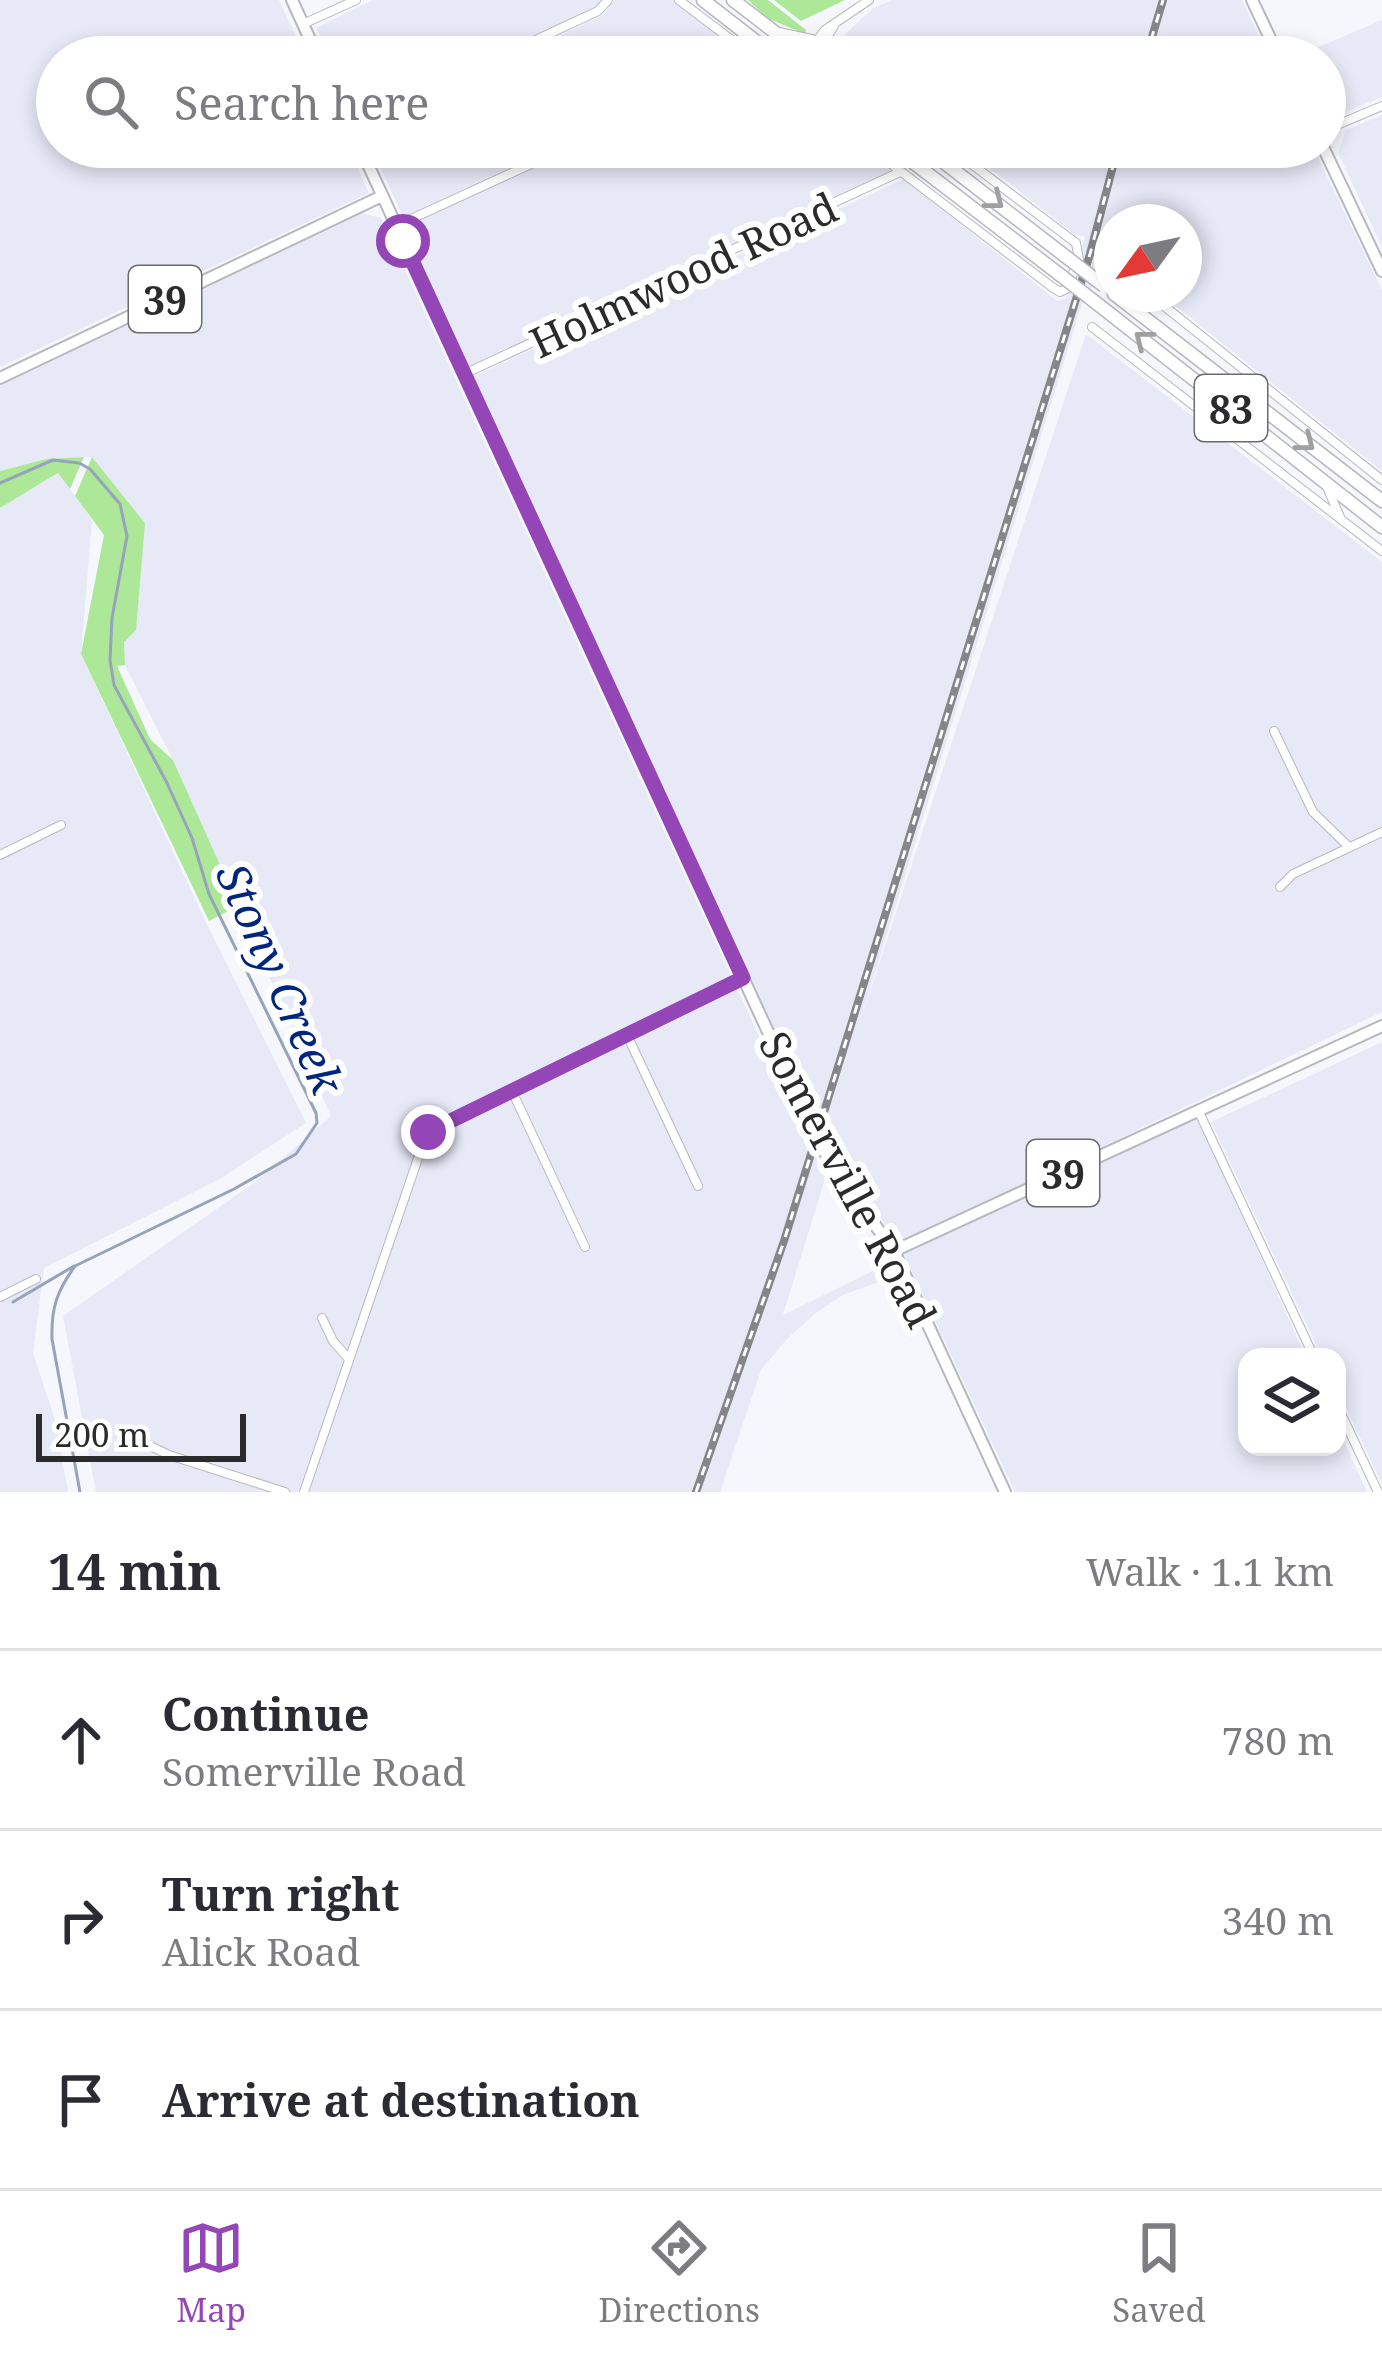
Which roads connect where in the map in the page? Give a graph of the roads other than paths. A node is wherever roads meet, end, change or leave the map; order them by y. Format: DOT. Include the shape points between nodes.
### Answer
graph roads {
  1 [pos="292,0"];
  2 [pos="356,0"];
  3 [pos="608,0"];
  4 [pos="679,0"];
  5 [pos="703,0"];
  6 [pos="869,0"];
  7 [pos="1252,0"];
  8 [pos="741,3"];
  9 [pos="834,24"];
  10 [pos="303,25"];
  11 [pos="773,31"];
  12 [pos="308,36"];
  13 [pos="544,36"];
  14 [pos="726,36"];
  15 [pos="749,36"];
  16 [pos="780,36"];
  17 [pos="803,36"];
  18 [pos="820,36"];
  19 [pos="825,36"];
  20 [pos="1270,36"];
  21 [pos="1382,106"];
  22 [pos="1346,121"];
  23 [pos="369,168"];
  24 [pos="522,168"];
  25 [pos="895,168"];
  26 [pos="920,168"];
  27 [pos="951,168"];
  28 [pos="978,168"];
  29 [pos="1333,168"];
  30 [pos="900,172"];
  31 [pos="382,196"];
  32 [pos="396,226"];
  33 [pos="1382,272"];
  34 [pos="1094,279"];
  35 [pos="1137,312"];
  36 [pos="1172,312"];
  37 [pos="1092,327"];
  38 [pos="464,374"];
  39 [pos="0,378"];
  40 [pos="1318,476"];
  41 [pos="1286,477"];
  42 [pos="1382,480"];
  43 [pos="1382,501"];
  44 [pos="1340,519"];
  45 [pos="1382,524"];
  46 [pos="1382,551"];
  47 [pos="1274,731"];
  48 [pos="62,825"];
  49 [pos="1382,832"];
  50 [pos="1349,847"];
  51 [pos="0,855"];
  52 [pos="1280,887"];
  53 [pos="743,978"];
  54 [pos="1382,1026"];
  55 [pos="627,1035"];
  56 [pos="512,1090"];
  57 [pos="1198,1110"];
  58 [pos="698,1186"];
  59 [pos="585,1246"];
  60 [pos="893,1252"];
  61 [pos="36,1280"];
  62 [pos="0,1297"];
  63 [pos="322,1318"];
  64 [pos="1310,1348"];
  65 [pos="349,1359"];
  66 [pos="1346,1424"];
  67 [pos="145,1443"];
  68 [pos="285,1492"];
  69 [pos="304,1492"];
  70 [pos="1005,1492"];
  71 [pos="1378,1492"];
  1 -- 10 [label="main road"];
  2 -- 10 [label="street"];
  3 -- 13 [label="street"];
  4 -- 14 [label="street"];
  5 -- 15 [label="highway"];
  6 -- 9 [label="street"];
  7 -- 20 [label="main road"];
  8 -- 11 [label="highway"];
  9 -- 18 [label="street"];
  9 -- 19 [label="street"];
  10 -- 12 [label="main road"];
  11 -- 16 [label="highway"];
  11 -- 17 [label="street"];
  21 -- 22 [label="street"];
  23 -- 31 [label="main road, Somerville Road"];
  24 -- 32 [label="street"];
  25 -- 30 [label="street"];
  40 -- 26 [label="highway, 83, one-way, bridge"];
  27 -- 34 [label="highway, 83, one-way, bridge"];
  28 -- 30 [label="street" via="1076,243 1080,256 1066,289 1055,290"];
  29 -- 33 [label="main road"];
  30 -- 38 [label="street, Holmwood Road"];
  31 -- 32 [label="main road, Somerville Road"];
  31 -- 39 [label="main road, 39"];
  32 -- 38 [label="main road, Somerville Road"];
  35 -- 43 [label="highway, 83, one-way"];
  36 -- 42 [label="street"];
  37 -- 41 [label="street"];
  38 -- 53 [label="main road, Somerville Road"];
  40 -- 41 [label="street"];
  40 -- 44 [label="street"];
  40 -- 45 [label="highway, 83"];
  41 -- 44 [label="street"];
  44 -- 46 [label="street"];
  47 -- 50 [label="street" via="1312,812"];
  48 -- 51 [label="street"];
  49 -- 50 [label="street"];
  50 -- 52 [label="street"];
  53 -- 55 [label="street"];
  53 -- 60 [label="main road, Somerville Road" via="818,1141"];
  54 -- 57 [label="main road, 39"];
  55 -- 56 [label="street"];
  55 -- 58 [label="street"];
  56 -- 59 [label="street"];
  56 -- 65 [label="street" via="426,1135"];
  57 -- 60 [label="main road, 39"];
  57 -- 64 [label="street"];
  60 -- 70 [label="main road, Somerville Road"];
  61 -- 62 [label="street"];
  63 -- 65 [label="street"];
  65 -- 69 [label="street"];
  66 -- 71 [label="street"];
  67 -- 68 [label="street"];
}
